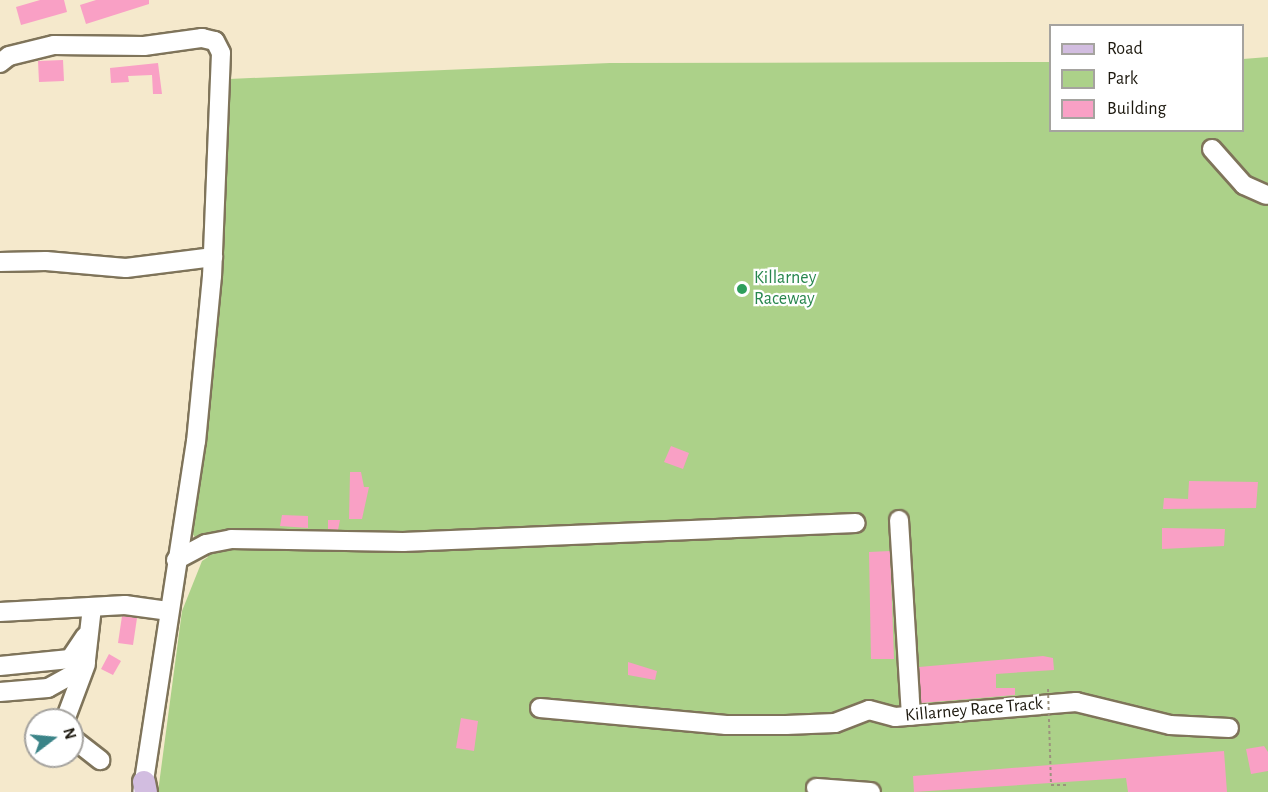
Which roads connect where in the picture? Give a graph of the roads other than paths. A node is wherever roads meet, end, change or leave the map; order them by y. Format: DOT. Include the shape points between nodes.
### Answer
graph roads {
  1 [pos="0,63"];
  2 [pos="1212,149"];
  3 [pos="1266,195"];
  4 [pos="213,257"];
  5 [pos="0,262"];
  6 [pos="899,520"];
  7 [pos="856,523"];
  8 [pos="176,560"];
  9 [pos="168,611"];
  10 [pos="0,612"];
  11 [pos="91,616"];
  12 [pos="86,660"];
  13 [pos="0,666"];
  14 [pos="0,692"];
  15 [pos="69,708"];
  16 [pos="540,708"];
  17 [pos="911,716"];
  18 [pos="1229,728"];
  19 [pos="84,747"];
  20 [pos="100,760"];
  21 [pos="816,788"];
  22 [pos="144,789"];
  23 [pos="871,792"];
  1 -- 4 [label="street" via="9,56 54,45 144,45 202,38 215,41 222,60"];
  2 -- 3 [label="street" via="1244,185"];
  4 -- 5 [label="street" via="126,268 46,261"];
  4 -- 8 [label="street" via="196,441"];
  6 -- 17 [label="street"];
  7 -- 8 [label="street" via="403,542 231,539 206,544"];
  8 -- 9 [label="street"];
  9 -- 11 [label="street" via="125,604"];
  9 -- 22 [label="street" via="159,701"];
  10 -- 11 [label="street"];
  11 -- 12 [label="street"];
  11 -- 13 [label="street" via="70,659"];
  12 -- 14 [label="street" via="60,684"];
  12 -- 15 [label="street" via="84,675"];
  16 -- 17 [label="street, Killarney Race Track" via="737,725 836,723 869,710 895,717"];
  17 -- 18 [label="street, Killarney Race Track" via="1076,702 1170,725"];
  19 -- 20 [label="street"];
  21 -- 23 [label="street"];
}
